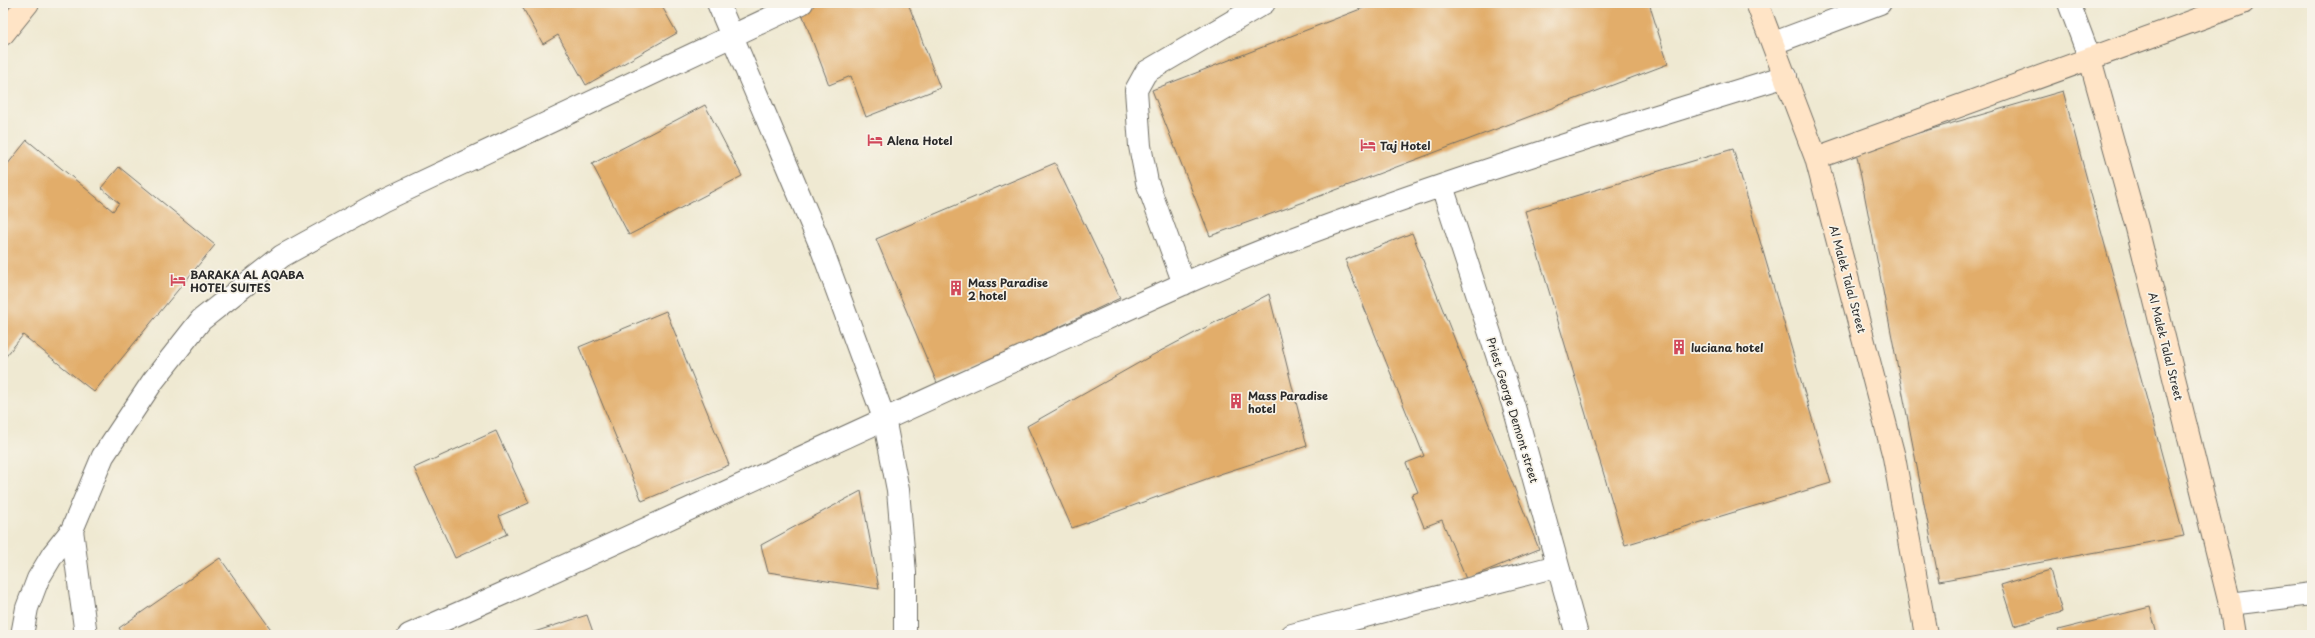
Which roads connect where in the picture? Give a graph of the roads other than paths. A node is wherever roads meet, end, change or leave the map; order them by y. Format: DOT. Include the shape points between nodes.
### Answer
graph roads {
  1 [pos="28,3"];
  2 [pos="718,3"];
  3 [pos="802,3"];
  4 [pos="1264,3"];
  5 [pos="1757,3"];
  6 [pos="1880,3"];
  7 [pos="2070,3"];
  8 [pos="2242,3"];
  9 [pos="3,34"];
  10 [pos="732,35"];
  11 [pos="1774,43"];
  12 [pos="2090,58"];
  13 [pos="1786,76"];
  14 [pos="1816,158"];
  15 [pos="1442,186"];
  16 [pos="1184,284"];
  17 [pos="884,418"];
  18 [pos="72,530"];
  19 [pos="1557,566"];
  20 [pos="2312,594"];
  21 [pos="2230,604"];
  22 [pos="22,635"];
  23 [pos="86,635"];
  24 [pos="409,635"];
  25 [pos="905,635"];
  26 [pos="1292,635"];
  27 [pos="1577,635"];
  28 [pos="1926,635"];
  29 [pos="2235,635"];
  1 -- 9 [label="main road"];
  2 -- 10 [label="street"];
  3 -- 10 [label="street"];
  4 -- 16 [label="street" via="1146,72 1136,90 1140,146 1147,182"];
  5 -- 11 [label="main road, Al Malek Talal Street"];
  6 -- 11 [label="street"];
  7 -- 12 [label="street"];
  8 -- 12 [label="main road"];
  10 -- 17 [label="street" via="820,244"];
  10 -- 18 [label="street" via="382,201 282,256 201,320 153,381 103,456"];
  11 -- 13 [label="main road, Al Malek Talal Street"];
  12 -- 14 [label="main road"];
  12 -- 21 [label="main road, Al Malek Talal Street" via="2137,228"];
  13 -- 14 [label="main road, Al Malek Talal Street"];
  13 -- 15 [label="street" via="1609,130"];
  14 -- 28 [label="main road, Al Malek Talal Street" via="1894,457"];
  15 -- 16 [label="street" via="1280,244"];
  15 -- 19 [label="street, Priest George Demont street" via="1514,406"];
  16 -- 17 [label="street"];
  17 -- 24 [label="street" via="694,509"];
  17 -- 25 [label="street" via="898,490 905,573"];
  18 -- 22 [label="street" via="38,579 27,608"];
  18 -- 23 [label="street"];
  19 -- 26 [label="street"];
  19 -- 27 [label="street, Priest George Demont street"];
  20 -- 21 [label="street"];
  21 -- 29 [label="main road, Al Malek Talal Street"];
}
